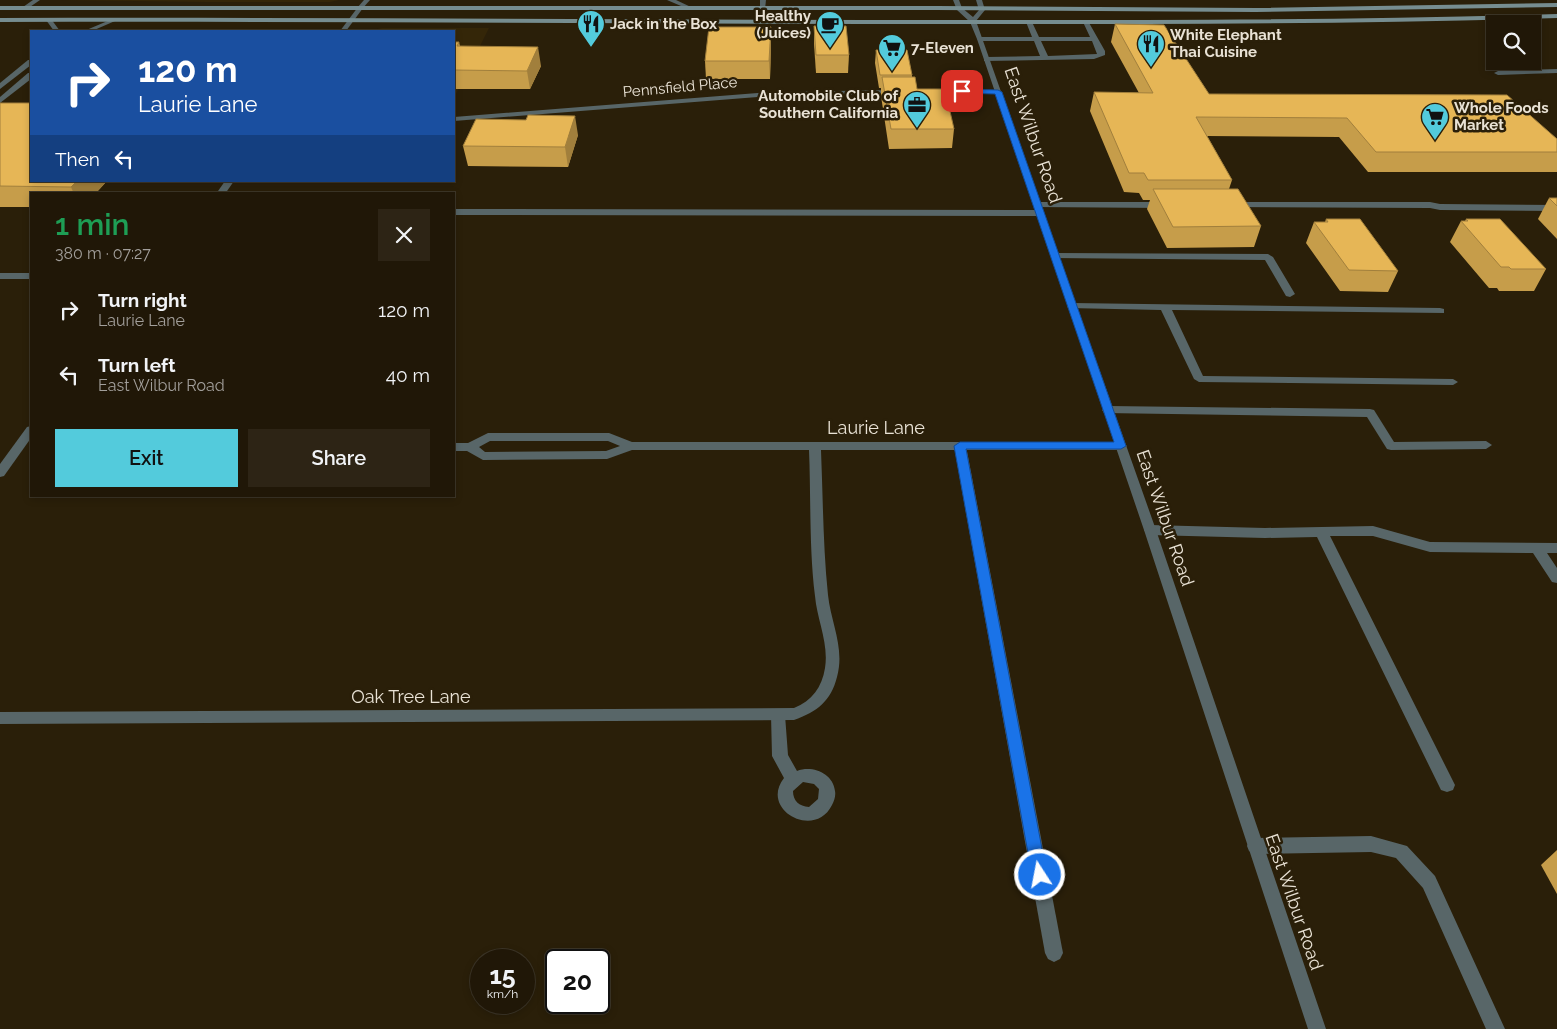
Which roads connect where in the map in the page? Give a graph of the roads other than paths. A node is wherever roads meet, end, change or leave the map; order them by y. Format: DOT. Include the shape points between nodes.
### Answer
graph roads {
  1 [pos="37,0"];
  2 [pos="367,0"];
  3 [pos="670,0"];
  4 [pos="956,0"];
  5 [pos="979,0"];
  6 [pos="763,4"];
  7 [pos="1557,5"];
  8 [pos="0,8"];
  9 [pos="25,8"];
  10 [pos="360,8"];
  11 [pos="690,8"];
  12 [pos="959,9"];
  13 [pos="982,10"];
  14 [pos="1557,16"];
  15 [pos="0,20"];
  16 [pos="49,20"];
  17 [pos="350,20"];
  18 [pos="112,21"];
  19 [pos="973,21"];
  20 [pos="1029,22"];
  21 [pos="1086,22"];
  22 [pos="57,30"];
  23 [pos="90,30"];
  24 [pos="344,30"];
  25 [pos="980,39"];
  26 [pos="1037,39"];
  27 [pos="1094,39"];
  28 [pos="1045,58"];
  29 [pos="987,59"];
  30 [pos="30,63"];
  31 [pos="1557,71"];
  32 [pos="1498,74"];
  33 [pos="29,79"];
  34 [pos="4,80"];
  35 [pos="0,87"];
  36 [pos="905,92"];
  37 [pos="923,92"];
  38 [pos="998,92"];
  39 [pos="0,101"];
  40 [pos="455,119"];
  41 [pos="229,182"];
  42 [pos="222,192"];
  43 [pos="1178,205"];
  44 [pos="1227,205"];
  45 [pos="1557,208"];
  46 [pos="1038,209"];
  47 [pos="455,212"];
  48 [pos="1055,256"];
  49 [pos="0,276"];
  50 [pos="30,276"];
  51 [pos="1290,294"];
  52 [pos="1072,306"];
  53 [pos="1165,307"];
  54 [pos="1440,311"];
  55 [pos="1453,382"];
  56 [pos="1108,410"];
  57 [pos="30,433"];
  58 [pos="1486,445"];
  59 [pos="25,446"];
  60 [pos="631,446"];
  61 [pos="815,446"];
  62 [pos="960,446"];
  63 [pos="1121,446"];
  64 [pos="455,447"];
  65 [pos="470,447"];
  66 [pos="1,470"];
  67 [pos="1150,530"];
  68 [pos="1320,532"];
  69 [pos="1537,548"];
  70 [pos="1557,548"];
  71 [pos="1557,578"];
  72 [pos="778,715"];
  73 [pos="0,718"];
  74 [pos="793,779"];
  75 [pos="1447,785"];
  76 [pos="1255,846"];
  77 [pos="1054,953"];
  78 [pos="1317,1029"];
  79 [pos="1496,1029"];
  1 -- 9 [label="street"];
  2 -- 10 [label="street"];
  3 -- 11 [label="street"];
  4 -- 12 [label="street"];
  5 -- 13 [label="street"];
  6 -- 11 [label="main road"];
  6 -- 12 [label="main road"];
  7 -- 13 [label="main road" via="1388,10"];
  8 -- 9 [label="main road"];
  9 -- 10 [label="main road"];
  10 -- 11 [label="main road"];
  10 -- 17 [label="street"];
  12 -- 13 [label="main road"];
  12 -- 19 [label="street"];
  13 -- 19 [label="street"];
  14 -- 21 [label="main road" via="1391,21"];
  15 -- 16 [label="main road"];
  16 -- 18 [label="main road"];
  16 -- 22 [label="street"];
  17 -- 18 [label="main road"];
  17 -- 19 [label="main road"];
  17 -- 24 [label="street"];
  18 -- 23 [label="street"];
  19 -- 20 [label="main road"];
  19 -- 25 [label="street, East Wilbur Road"];
  20 -- 21 [label="main road"];
  20 -- 26 [label="street"];
  21 -- 27 [label="street"];
  25 -- 26 [label="street"];
  25 -- 29 [label="street, East Wilbur Road"];
  26 -- 27 [label="street"];
  26 -- 28 [label="street"];
  27 -- 28 [label="street" via="1101,54 1094,58"];
  28 -- 29 [label="street"];
  29 -- 38 [label="street, East Wilbur Road"];
  30 -- 34 [label="street"];
  31 -- 32 [label="street"];
  33 -- 34 [label="street"];
  33 -- 39 [label="street"];
  34 -- 35 [label="street"];
  36 -- 40 [label="street, Pennsfield Place" via="770,94"];
  37 -- 38 [label="street"];
  38 -- 46 [label="street, East Wilbur Road"];
  41 -- 42 [label="street"];
  43 -- 46 [label="street"];
  44 -- 45 [label="street"];
  46 -- 47 [label="street"];
  46 -- 48 [label="street, East Wilbur Road"];
  48 -- 51 [label="street" via="1268,257"];
  48 -- 52 [label="street, East Wilbur Road"];
  49 -- 50 [label="street"];
  52 -- 53 [label="street"];
  52 -- 56 [label="street, East Wilbur Road"];
  53 -- 54 [label="street"];
  53 -- 55 [label="street" via="1199,379"];
  56 -- 58 [label="street" via="1370,413 1391,446"];
  56 -- 63 [label="street, East Wilbur Road"];
  57 -- 59 [label="street"];
  59 -- 66 [label="street"];
  60 -- 61 [label="street, Laurie Lane"];
  60 -- 65 [label="street, Laurie Lane" via="609,437 488,437"];
  60 -- 65 [label="street, Laurie Lane" via="607,455 482,456"];
  61 -- 62 [label="street, Laurie Lane"];
  61 -- 72 [label="street, Oak Tree Lane" via="821,596 834,645 832,668 819,701 794,714"];
  62 -- 63 [label="street, Laurie Lane"];
  62 -- 77 [label="street"];
  63 -- 67 [label="street, East Wilbur Road"];
  64 -- 65 [label="street, Laurie Lane"];
  67 -- 68 [label="street"];
  67 -- 76 [label="street, East Wilbur Road"];
  68 -- 69 [label="street" via="1373,531 1430,547"];
  68 -- 75 [label="street"];
  69 -- 70 [label="street"];
  69 -- 71 [label="street"];
  72 -- 73 [label="street, Oak Tree Lane"];
  72 -- 74 [label="street" via="780,756"];
  76 -- 78 [label="street, East Wilbur Road"];
  76 -- 79 [label="street" via="1371,844 1401,851 1430,882"];
}
